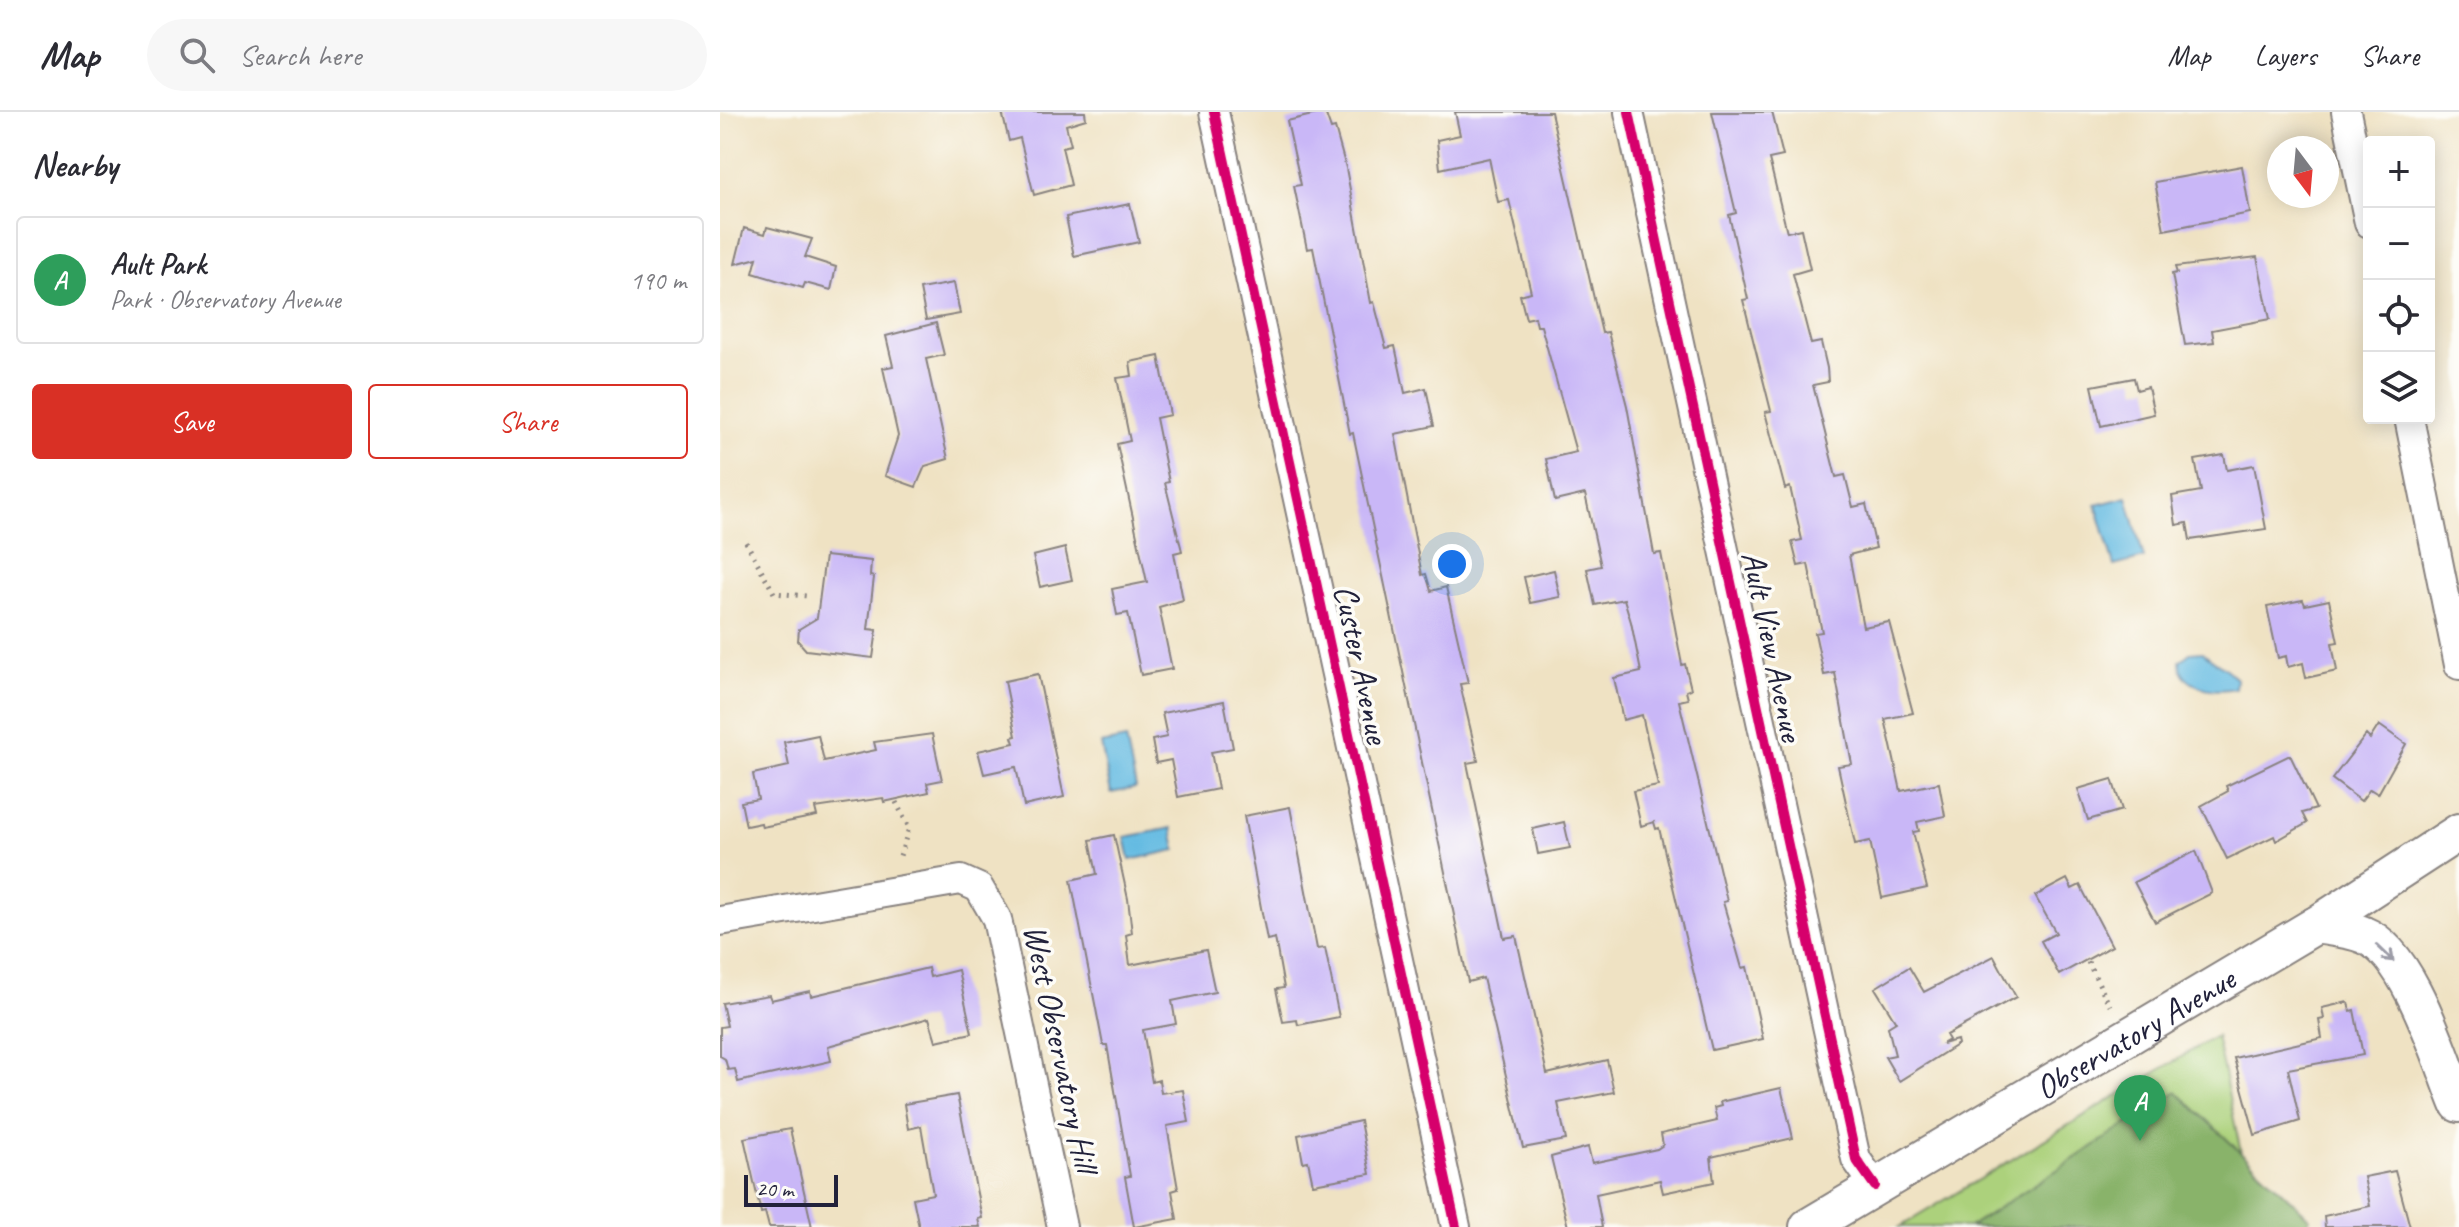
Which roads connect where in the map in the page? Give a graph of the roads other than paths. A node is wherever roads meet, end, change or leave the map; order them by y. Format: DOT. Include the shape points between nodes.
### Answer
graph roads {
  1 [pos="1214,112"];
  2 [pos="1629,112"];
  3 [pos="2346,112"];
  4 [pos="2366,208"];
  5 [pos="2410,424"];
  6 [pos="2459,665"];
  7 [pos="2459,832"];
  8 [pos="720,921"];
  9 [pos="2316,925"];
  10 [pos="2459,1104"];
  11 [pos="1875,1186"];
  12 [pos="1062,1227"];
  13 [pos="1456,1227"];
  14 [pos="1808,1227"];
  1 -- 13 [label="street, Custer Avenue"];
  2 -- 11 [label="street, Ault View Avenue" via="1856,1159"];
  3 -- 4 [label="street"];
  5 -- 6 [label="street"];
  7 -- 9 [label="street, Observatory Avenue"];
  8 -- 12 [label="street, West Observatory Hill" via="961,880 979,888 997,919"];
  9 -- 10 [label="street, one-way" via="2366,935 2393,959 2412,987"];
  9 -- 11 [label="street, Observatory Avenue"];
  11 -- 14 [label="street, Observatory Avenue"];
}
